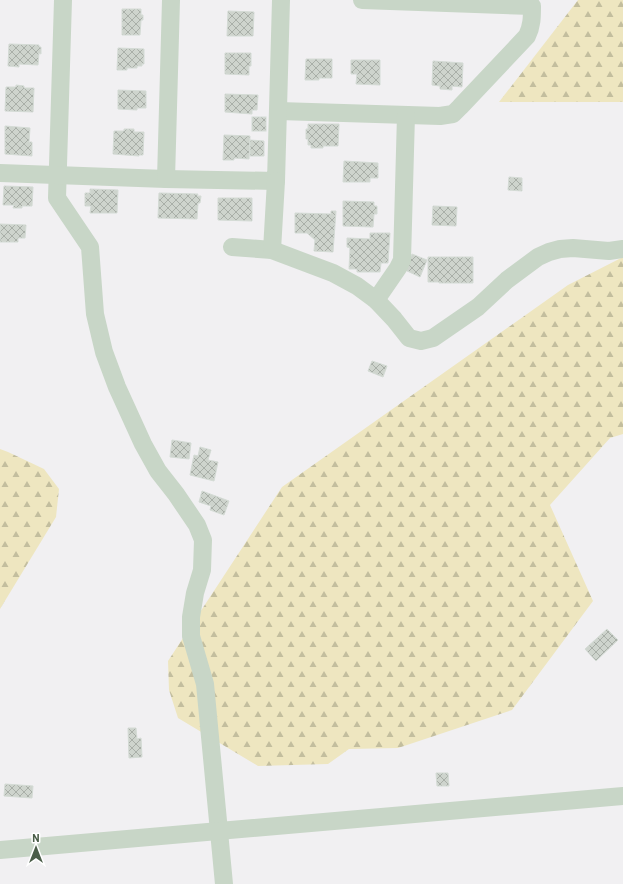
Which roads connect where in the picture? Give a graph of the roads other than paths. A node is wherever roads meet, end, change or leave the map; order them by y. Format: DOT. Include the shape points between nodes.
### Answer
graph roads {
  1 [pos="63,0"];
  2 [pos="171,0"];
  3 [pos="281,0"];
  4 [pos="362,0"];
  5 [pos="279,111"];
  6 [pos="406,115"];
  7 [pos="0,173"];
  8 [pos="58,175"];
  9 [pos="166,179"];
  10 [pos="276,181"];
  11 [pos="232,247"];
  12 [pos="623,249"];
  13 [pos="272,250"];
  14 [pos="376,300"];
  15 [pos="623,796"];
  16 [pos="220,830"];
  17 [pos="0,850"];
  18 [pos="224,884"];
  1 -- 8 [label="street"];
  2 -- 9 [label="street"];
  3 -- 5 [label="street"];
  4 -- 6 [label="street" via="532,6 531,28 527,36 460,108 453,114 440,116"];
  5 -- 6 [label="street"];
  5 -- 10 [label="street"];
  6 -- 14 [label="street" via="402,260"];
  7 -- 8 [label="street"];
  8 -- 9 [label="street"];
  8 -- 16 [label="street" via="57,198 90,248 95,314 104,352 117,387 158,471 197,525 203,540 202,570 191,617 191,636 205,684"];
  9 -- 10 [label="street"];
  10 -- 13 [label="street"];
  11 -- 13 [label="street"];
  12 -- 14 [label="street" via="609,251 573,248 549,252 507,280 478,307 433,338 421,341 409,338"];
  13 -- 14 [label="street" via="334,273 358,286"];
  15 -- 16 [label="street"];
  16 -- 17 [label="street"];
  16 -- 18 [label="street"];
}
